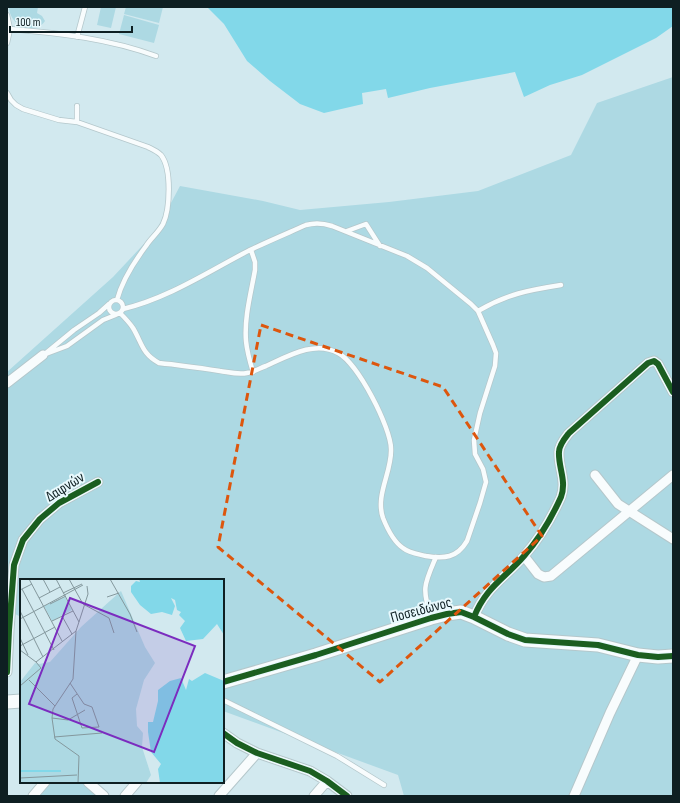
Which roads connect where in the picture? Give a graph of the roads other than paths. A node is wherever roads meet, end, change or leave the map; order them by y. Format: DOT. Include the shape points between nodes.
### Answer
graph roads {
  1 [pos="85,7"];
  2 [pos="7,15"];
  3 [pos="10,29"];
  4 [pos="77,37"];
  5 [pos="7,43"];
  6 [pos="156,56"];
  7 [pos="7,93"];
  8 [pos="77,106"];
  9 [pos="77,122"];
  10 [pos="346,232"];
  11 [pos="380,246"];
  12 [pos="251,250"];
  13 [pos="561,285"];
  14 [pos="117,300"];
  15 [pos="109,304"];
  16 [pos="478,311"];
  17 [pos="120,312"];
  18 [pos="43,355"];
  19 [pos="253,372"];
  20 [pos="7,383"];
  21 [pos="673,392"];
  22 [pos="595,475"];
  23 [pos="673,475"];
  24 [pos="98,482"];
  25 [pos="628,511"];
  26 [pos="673,539"];
  27 [pos="524,556"];
  28 [pos="436,557"];
  29 [pos="474,617"];
  30 [pos="431,618"];
  31 [pos="638,655"];
  32 [pos="673,656"];
  33 [pos="7,672"];
  34 [pos="224,682"];
  35 [pos="224,700"];
  36 [pos="20,701"];
  37 [pos="7,702"];
  38 [pos="224,734"];
  39 [pos="256,753"];
  40 [pos="327,781"];
  41 [pos="44,783"];
  42 [pos="89,783"];
  43 [pos="136,783"];
  44 [pos="384,784"];
  45 [pos="32,796"];
  46 [pos="104,796"];
  47 [pos="126,796"];
  48 [pos="219,796"];
  49 [pos="314,796"];
  50 [pos="347,796"];
  51 [pos="574,796"];
  1 -- 4 [label="lane"];
  2 -- 3 [label="lane"];
  3 -- 4 [label="lane"];
  3 -- 5 [label="lane"];
  4 -- 6 [label="lane" via="124,46"];
  7 -- 9 [label="lane" via="16,106 23,109 59,120"];
  8 -- 9 [label="lane"];
  9 -- 14 [label="lane" via="155,151 160,155 166,168 166,216 125,278"];
  10 -- 11 [label="lane"];
  10 -- 11 [label="lane" via="366,224"];
  10 -- 12 [label="lane" via="322,223 314,223"];
  11 -- 16 [label="lane" via="407,256 427,268"];
  12 -- 17 [label="lane" via="176,290"];
  12 -- 19 [label="lane" via="255,270 246,341"];
  13 -- 16 [label="lane" via="516,293"];
  14 -- 15 [label="lane"];
  14 -- 17 [label="lane" via="122,304"];
  15 -- 17 [label="lane" via="111,313"];
  15 -- 18 [label="lane"];
  16 -- 28 [label="lane" via="493,345 496,359 474,440 475,454 485,475 484,489 463,548 450,556"];
  17 -- 18 [label="lane" via="103,320 67,346"];
  17 -- 19 [label="lane" via="152,360 241,374"];
  18 -- 20 [label="street"];
  19 -- 28 [label="lane" via="294,353 313,349 327,349 346,358 368,387 390,438 391,458 382,494 383,517 395,542 411,552"];
  21 -- 27 [label="street" via="658,364 648,363 569,433 559,451 563,478 561,496 541,533"];
  22 -- 25 [label="street" via="618,504"];
  23 -- 25 [label="street"];
  24 -- 33 [label="street, Δαφνών" via="59,502 23,540 14,565"];
  25 -- 26 [label="street"];
  25 -- 27 [label="street" via="551,576 544,577 538,574"];
  27 -- 29 [label="street" via="486,595"];
  28 -- 30 [label="lane" via="424,589"];
  29 -- 30 [label="street, Ποσειδώνος" via="461,612"];
  29 -- 31 [label="street, Ποσειδώνος" via="525,640 598,645"];
  30 -- 34 [label="street, Ποσειδώνος"];
  31 -- 32 [label="street, Ποσειδώνος"];
  31 -- 51 [label="street"];
  35 -- 44 [label="lane" via="337,756"];
  36 -- 37 [label="street"];
  38 -- 39 [label="street"];
  39 -- 40 [label="street" via="310,771"];
  39 -- 48 [label="street"];
  40 -- 49 [label="street"];
  40 -- 50 [label="street"];
  41 -- 45 [label="street"];
  42 -- 46 [label="street"];
  43 -- 47 [label="street"];
}
